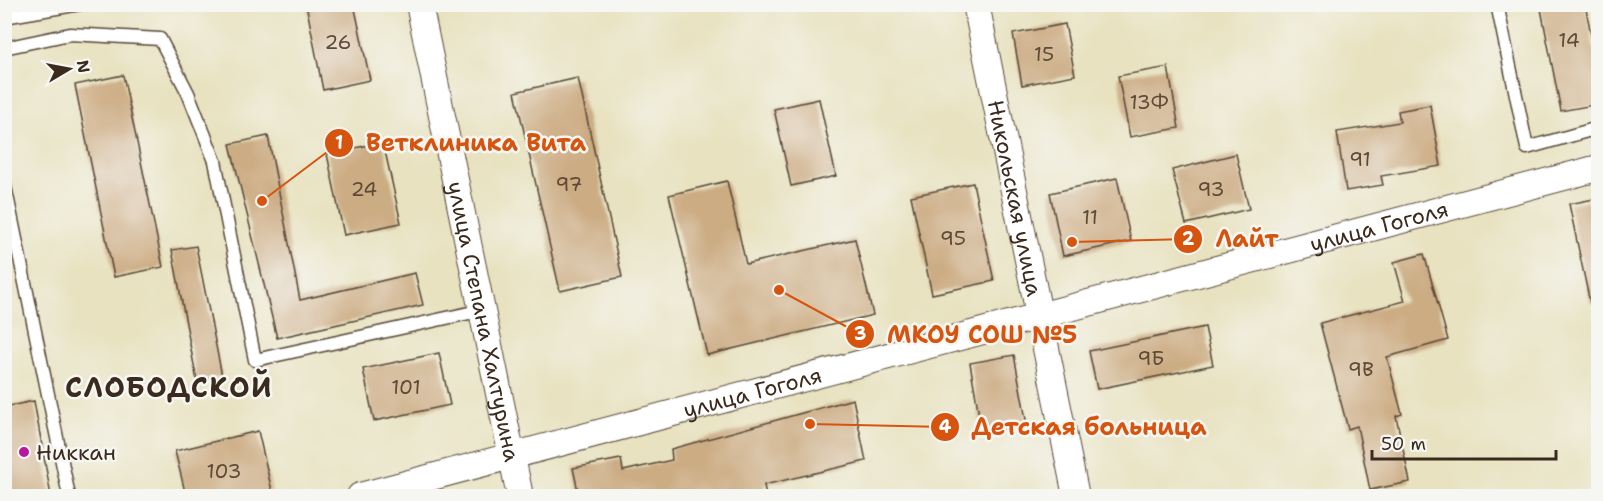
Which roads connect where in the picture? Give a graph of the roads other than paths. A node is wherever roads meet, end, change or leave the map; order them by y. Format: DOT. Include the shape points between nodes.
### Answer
graph roads {
  1 [pos="80,4"];
  2 [pos="419,4"];
  3 [pos="976,4"];
  4 [pos="1497,4"];
  5 [pos="4,17"];
  6 [pos="4,48"];
  7 [pos="1599,128"];
  8 [pos="1599,168"];
  9 [pos="4,181"];
  10 [pos="483,310"];
  11 [pos="1039,318"];
  12 [pos="512,458"];
  13 [pos="415,489"];
  14 [pos="69,496"];
  15 [pos="360,496"];
  16 [pos="520,496"];
  17 [pos="1076,496"];
  1 -- 5 [label="lane"];
  2 -- 10 [label="street, улица Степана Халтурина"];
  3 -- 11 [label="street, Никольская улица"];
  4 -- 7 [label="lane" via="1527,148"];
  6 -- 10 [label="lane" via="70,34 160,39 188,93 215,161 255,360"];
  8 -- 11 [label="street, улица Гоголя"];
  9 -- 14 [label="lane"];
  10 -- 12 [label="street, улица Степана Халтурина"];
  11 -- 12 [label="street, улица Гоголя"];
  11 -- 17 [label="street, Никольская улица"];
  12 -- 13 [label="street, улица Гоголя"];
  12 -- 16 [label="street, улица Степана Халтурина"];
  13 -- 15 [label="street, улица Гоголя"];
}
